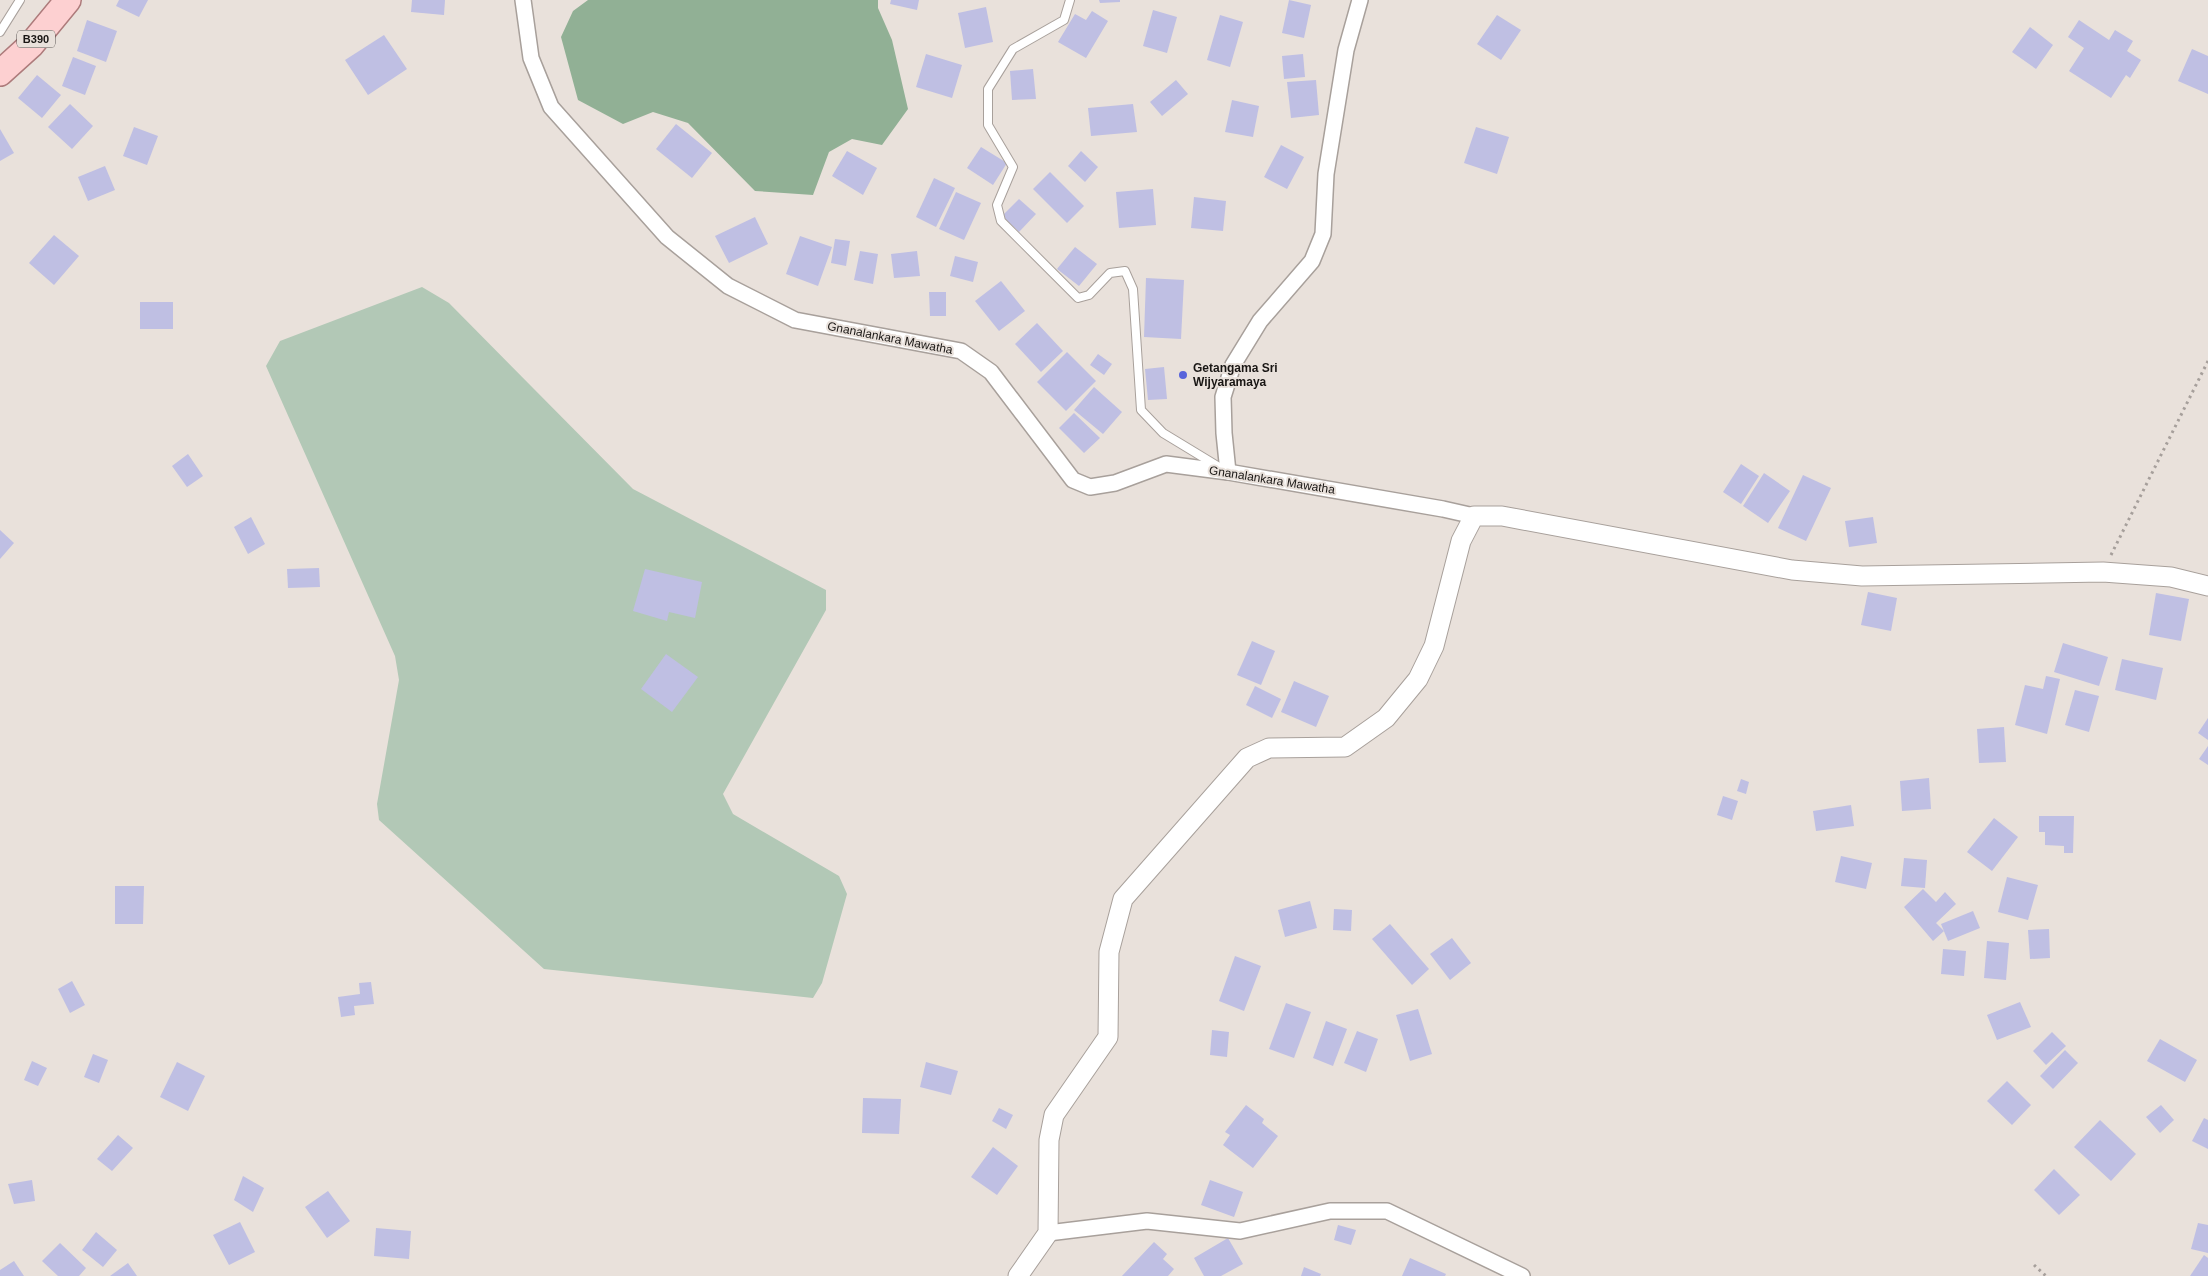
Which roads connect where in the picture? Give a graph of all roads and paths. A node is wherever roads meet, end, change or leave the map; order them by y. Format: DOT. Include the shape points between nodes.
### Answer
graph roads {
  1 [pos="20,0"];
  2 [pos="68,0"];
  3 [pos="523,0"];
  4 [pos="1070,0"];
  5 [pos="1360,0"];
  6 [pos="0,32"];
  7 [pos="0,73"];
  8 [pos="2208,361"];
  9 [pos="1228,472"];
  10 [pos="1474,516"];
  11 [pos="2103,572"];
  12 [pos="2208,586"];
  13 [pos="1048,1233"];
  14 [pos="2034,1266"];
  15 [pos="1018,1276"];
  16 [pos="1522,1276"];
  17 [pos="2046,1276"];
  1 -- 6 [label="lane"];
  2 -- 7 [label="main road, B390" via="30,45"];
  3 -- 9 [label="street, Gnanalankara Mawatha" via="531,58 550,107 667,236 728,286 795,320 961,351 991,372 1073,480 1090,487 1115,483 1166,464"];
  4 -- 9 [label="lane" via="1064,20 1013,49 988,89 988,125 1013,167 997,205 1001,222 1078,298 1089,295 1110,273 1125,271 1133,289 1141,410 1163,433"];
  5 -- 9 [label="street" via="1346,50 1326,174 1323,234 1312,261 1260,321 1233,365 1223,397"];
  8 -- 11 [label="path"];
  9 -- 10 [label="street, Gnanalankara Mawatha"];
  10 -- 11 [label="street" via="1502,516 1792,570 1862,576"];
  10 -- 13 [label="street" via="1461,542 1434,646 1418,679 1386,718 1345,747 1269,748 1247,758 1123,899 1109,952 1108,1038 1054,1115 1048,1140"];
  11 -- 12 [label="street" via="2171,577"];
  13 -- 15 [label="street"];
  13 -- 16 [label="street" via="1147,1221 1240,1231 1330,1211 1388,1211"];
  14 -- 17 [label="path"];
}
